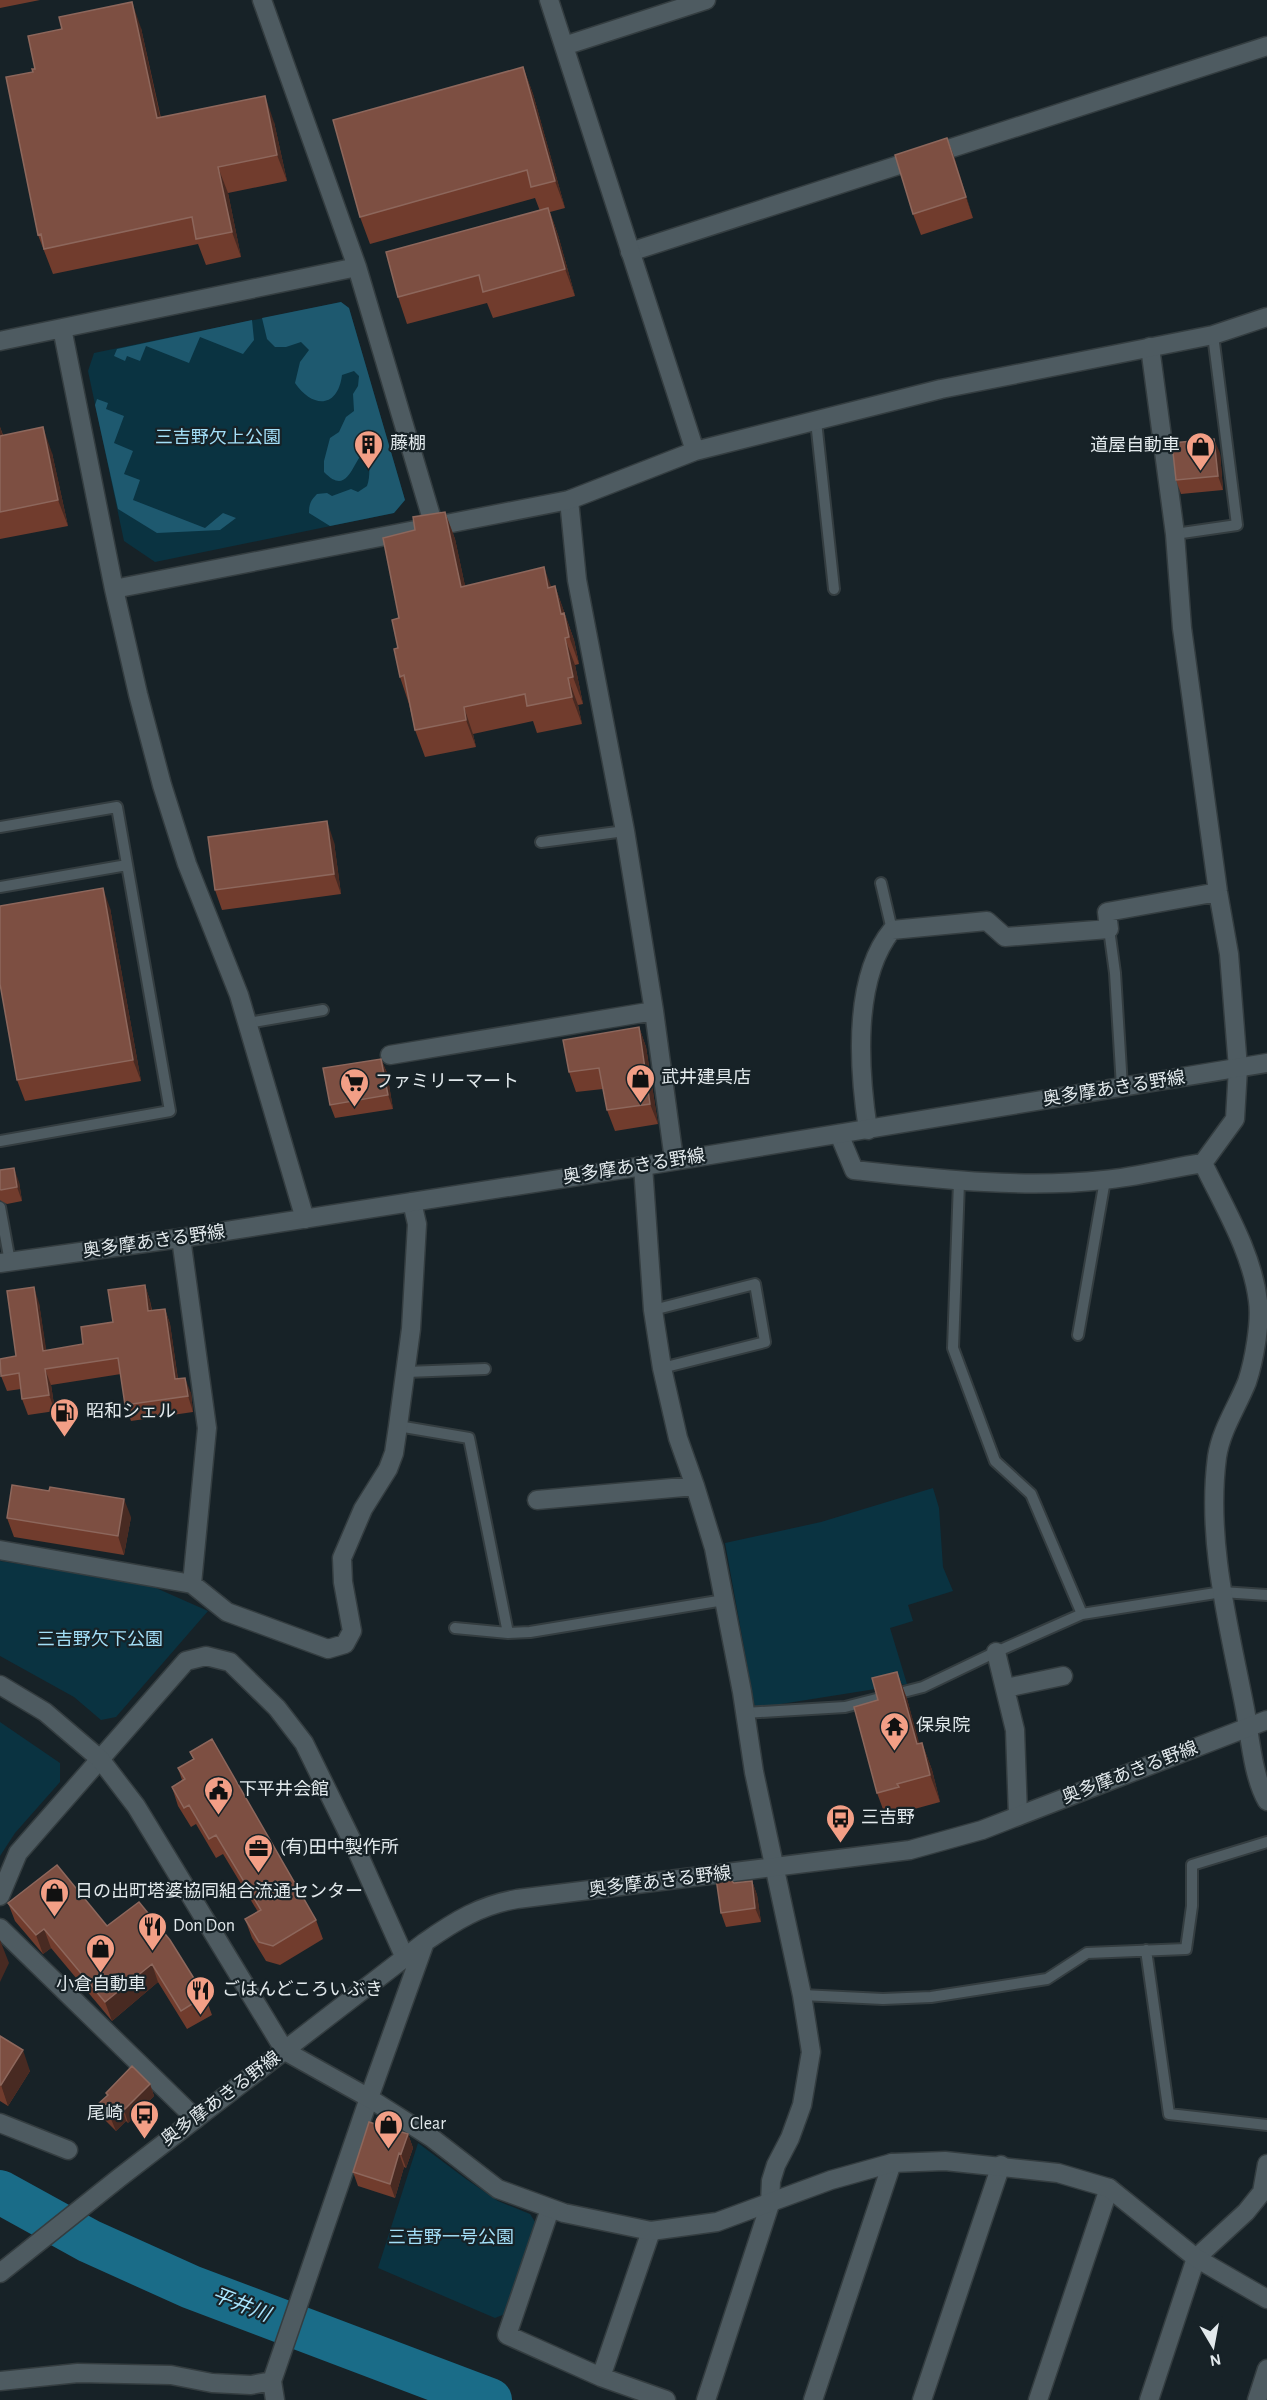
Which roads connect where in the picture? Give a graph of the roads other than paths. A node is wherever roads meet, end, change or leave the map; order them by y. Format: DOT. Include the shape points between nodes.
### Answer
graph roads {
  1 [pos="262,0"];
  2 [pos="549,0"];
  3 [pos="706,0"];
  4 [pos="564,46"];
  5 [pos="1267,46"];
  6 [pos="630,252"];
  7 [pos="357,267"];
  8 [pos="1267,317"];
  9 [pos="62,328"];
  10 [pos="1213,335"];
  11 [pos="0,341"];
  12 [pos="1150,347"];
  13 [pos="816,421"];
  14 [pos="695,451"];
  15 [pos="568,500"];
  16 [pos="434,526"];
  17 [pos="1174,534"];
  18 [pos="114,589"];
  19 [pos="834,589"];
  20 [pos="0,827"];
  21 [pos="625,831"];
  22 [pos="541,842"];
  23 [pos="127,864"];
  24 [pos="881,883"];
  25 [pos="0,887"];
  26 [pos="1218,892"];
  27 [pos="1109,929"];
  28 [pos="892,930"];
  29 [pos="323,1010"];
  30 [pos="654,1011"];
  31 [pos="248,1023"];
  32 [pos="390,1055"];
  33 [pos="1267,1063"];
  34 [pos="1238,1068"];
  35 [pos="1122,1087"];
  36 [pos="868,1130"];
  37 [pos="839,1134"];
  38 [pos="0,1141"];
  39 [pos="674,1160"];
  40 [pos="1203,1163"];
  41 [pos="643,1166"];
  42 [pos="1105,1180"];
  43 [pos="959,1182"];
  44 [pos="412,1202"];
  45 [pos="0,1207"];
  46 [pos="305,1219"];
  47 [pos="181,1238"];
  48 [pos="5,1263"];
  49 [pos="653,1310"];
  50 [pos="1078,1335"];
  51 [pos="662,1368"];
  52 [pos="484,1369"];
  53 [pos="406,1372"];
  54 [pos="398,1426"];
  55 [pos="695,1486"];
  56 [pos="537,1500"];
  57 [pos="0,1550"];
  58 [pos="192,1584"];
  59 [pos="1222,1592"];
  60 [pos="1267,1594"];
  61 [pos="724,1600"];
  62 [pos="1082,1614"];
  63 [pos="455,1628"];
  64 [pos="508,1633"];
  65 [pos="996,1652"];
  66 [pos="1063,1676"];
  67 [pos="0,1685"];
  68 [pos="1006,1688"];
  69 [pos="745,1713"];
  70 [pos="1267,1720"];
  71 [pos="1248,1727"];
  72 [pos="100,1759"];
  73 [pos="1267,1801"];
  74 [pos="1018,1816"];
  75 [pos="1267,1842"];
  76 [pos="774,1868"];
  77 [pos="0,1896"];
  78 [pos="0,1928"];
  79 [pos="425,1942"];
  80 [pos="1146,1950"];
  81 [pos="405,1958"];
  82 [pos="802,1995"];
  83 [pos="285,2051"];
  84 [pos="369,2098"];
  85 [pos="196,2119"];
  86 [pos="0,2122"];
  87 [pos="1267,2125"];
  88 [pos="69,2150"];
  89 [pos="892,2163"];
  90 [pos="1267,2164"];
  91 [pos="1001,2165"];
  92 [pos="1109,2188"];
  93 [pos="770,2204"];
  94 [pos="550,2209"];
  95 [pos="651,2231"];
  96 [pos="1196,2258"];
  97 [pos="3,2270"];
  98 [pos="1267,2299"];
  99 [pos="1267,2370"];
  100 [pos="273,2377"];
  101 [pos="601,2377"];
  102 [pos="0,2381"];
  103 [pos="275,2400"];
  104 [pos="666,2400"];
  105 [pos="706,2400"];
  106 [pos="813,2400"];
  107 [pos="922,2400"];
  108 [pos="1038,2400"];
  109 [pos="1149,2400"];
  110 [pos="1257,2400"];
  1 -- 7 [label="street"];
  2 -- 4 [label="street"];
  3 -- 4 [label="street"];
  4 -- 6 [label="street"];
  5 -- 6 [label="street"];
  6 -- 14 [label="street"];
  7 -- 9 [label="street"];
  7 -- 16 [label="street"];
  8 -- 10 [label="street"];
  9 -- 11 [label="street"];
  9 -- 18 [label="street"];
  10 -- 12 [label="street"];
  10 -- 17 [label="lane" via="1237,525"];
  12 -- 13 [label="street" via="940,389"];
  12 -- 17 [label="street"];
  13 -- 14 [label="street"];
  13 -- 19 [label="lane"];
  14 -- 15 [label="street"];
  15 -- 16 [label="street"];
  15 -- 21 [label="street" via="577,580"];
  16 -- 18 [label="street"];
  17 -- 26 [label="street" via="1182,628"];
  18 -- 31 [label="street" via="162,786 187,864"];
  20 -- 23 [label="lane" via="117,807"];
  21 -- 22 [label="lane"];
  21 -- 30 [label="street"];
  23 -- 25 [label="lane"];
  23 -- 38 [label="lane" via="170,1111"];
  24 -- 28 [label="lane"];
  26 -- 27 [label="street" via="1107,912"];
  26 -- 34 [label="street" via="1229,954"];
  27 -- 28 [label="street" via="1005,937 987,921"];
  27 -- 35 [label="lane"];
  28 -- 36 [label="street" via="882,943 866,990 862,1029 863,1099"];
  29 -- 31 [label="lane"];
  30 -- 32 [label="street"];
  30 -- 39 [label="street"];
  31 -- 46 [label="street"];
  33 -- 34 [label="street, 奥多摩あきる野線"];
  34 -- 35 [label="street, 奥多摩あきる野線"];
  34 -- 40 [label="street" via="1235,1119"];
  35 -- 36 [label="street, 奥多摩あきる野線"];
  36 -- 37 [label="street, 奥多摩あきる野線"];
  37 -- 39 [label="street, 奥多摩あきる野線"];
  37 -- 43 [label="street" via="854,1170"];
  39 -- 41 [label="street, 奥多摩あきる野線"];
  40 -- 42 [label="street"];
  40 -- 59 [label="street" via="1250,1264 1259,1303 1247,1381 1217,1456 1216,1558"];
  41 -- 44 [label="street, 奥多摩あきる野線"];
  41 -- 49 [label="street"];
  42 -- 43 [label="street"];
  42 -- 50 [label="lane"];
  43 -- 62 [label="lane" via="953,1348 995,1461 1031,1494"];
  44 -- 46 [label="street, 奥多摩あきる野線"];
  44 -- 53 [label="street" via="417,1224"];
  45 -- 48 [label="lane"];
  46 -- 47 [label="street, 奥多摩あきる野線"];
  47 -- 48 [label="street, 奥多摩あきる野線"];
  47 -- 58 [label="street" via="207,1428"];
  49 -- 51 [label="street"];
  49 -- 51 [label="lane" via="754,1284 765,1342"];
  51 -- 55 [label="street" via="678,1438"];
  52 -- 53 [label="lane"];
  53 -- 54 [label="street"];
  54 -- 58 [label="street" via="388,1469 363,1509 342,1558 352,1631 345,1644 328,1649 227,1612"];
  54 -- 64 [label="lane" via="469,1438"];
  55 -- 56 [label="street"];
  55 -- 61 [label="street" via="714,1548"];
  57 -- 58 [label="street"];
  59 -- 60 [label="lane"];
  59 -- 62 [label="lane"];
  59 -- 71 [label="street"];
  61 -- 64 [label="lane"];
  61 -- 69 [label="street"];
  62 -- 65 [label="lane"];
  63 -- 64 [label="lane"];
  65 -- 68 [label="street"];
  65 -- 69 [label="lane" via="923,1687 845,1707"];
  66 -- 68 [label="street"];
  67 -- 72 [label="street" via="45,1712"];
  68 -- 74 [label="street" via="1015,1730"];
  69 -- 76 [label="street"];
  70 -- 71 [label="street, 奥多摩あきる野線"];
  71 -- 73 [label="street"];
  71 -- 74 [label="street, 奥多摩あきる野線"];
  72 -- 77 [label="street" via="18,1852"];
  72 -- 81 [label="street" via="186,1661 206,1656 230,1662 277,1707 304,1743"];
  72 -- 83 [label="street" via="136,1806"];
  74 -- 76 [label="street, 奥多摩あきる野線" via="910,1850"];
  75 -- 80 [label="lane" via="1192,1865 1186,1949"];
  76 -- 79 [label="street, 奥多摩あきる野線" via="500,1902 478,1909"];
  76 -- 82 [label="street"];
  78 -- 85 [label="street"];
  79 -- 81 [label="street, 奥多摩あきる野線"];
  79 -- 84 [label="street"];
  80 -- 82 [label="lane" via="1087,1953 1047,1979 931,1997"];
  80 -- 87 [label="lane" via="1168,2114"];
  81 -- 83 [label="street, 奥多摩あきる野線"];
  82 -- 93 [label="street" via="811,2052 807,2081 802,2105 771,2181"];
  83 -- 84 [label="street"];
  83 -- 85 [label="street, 奥多摩あきる野線"];
  84 -- 94 [label="street" via="432,2138 498,2189"];
  84 -- 100 [label="street"];
  85 -- 97 [label="street, 奥多摩あきる野線"];
  86 -- 88 [label="street"];
  89 -- 91 [label="street"];
  89 -- 93 [label="street" via="831,2180"];
  89 -- 106 [label="street"];
  90 -- 96 [label="street" via="1262,2192"];
  91 -- 92 [label="street" via="1058,2173"];
  91 -- 107 [label="street"];
  92 -- 96 [label="street"];
  92 -- 108 [label="street"];
  93 -- 95 [label="street" via="717,2222"];
  93 -- 105 [label="street"];
  94 -- 95 [label="street"];
  94 -- 101 [label="street" via="507,2335"];
  95 -- 101 [label="street"];
  96 -- 98 [label="street"];
  96 -- 109 [label="street"];
  99 -- 110 [label="street"];
  100 -- 102 [label="street" via="251,2385 171,2375 78,2373"];
  100 -- 103 [label="street"];
  101 -- 104 [label="street"];
}
